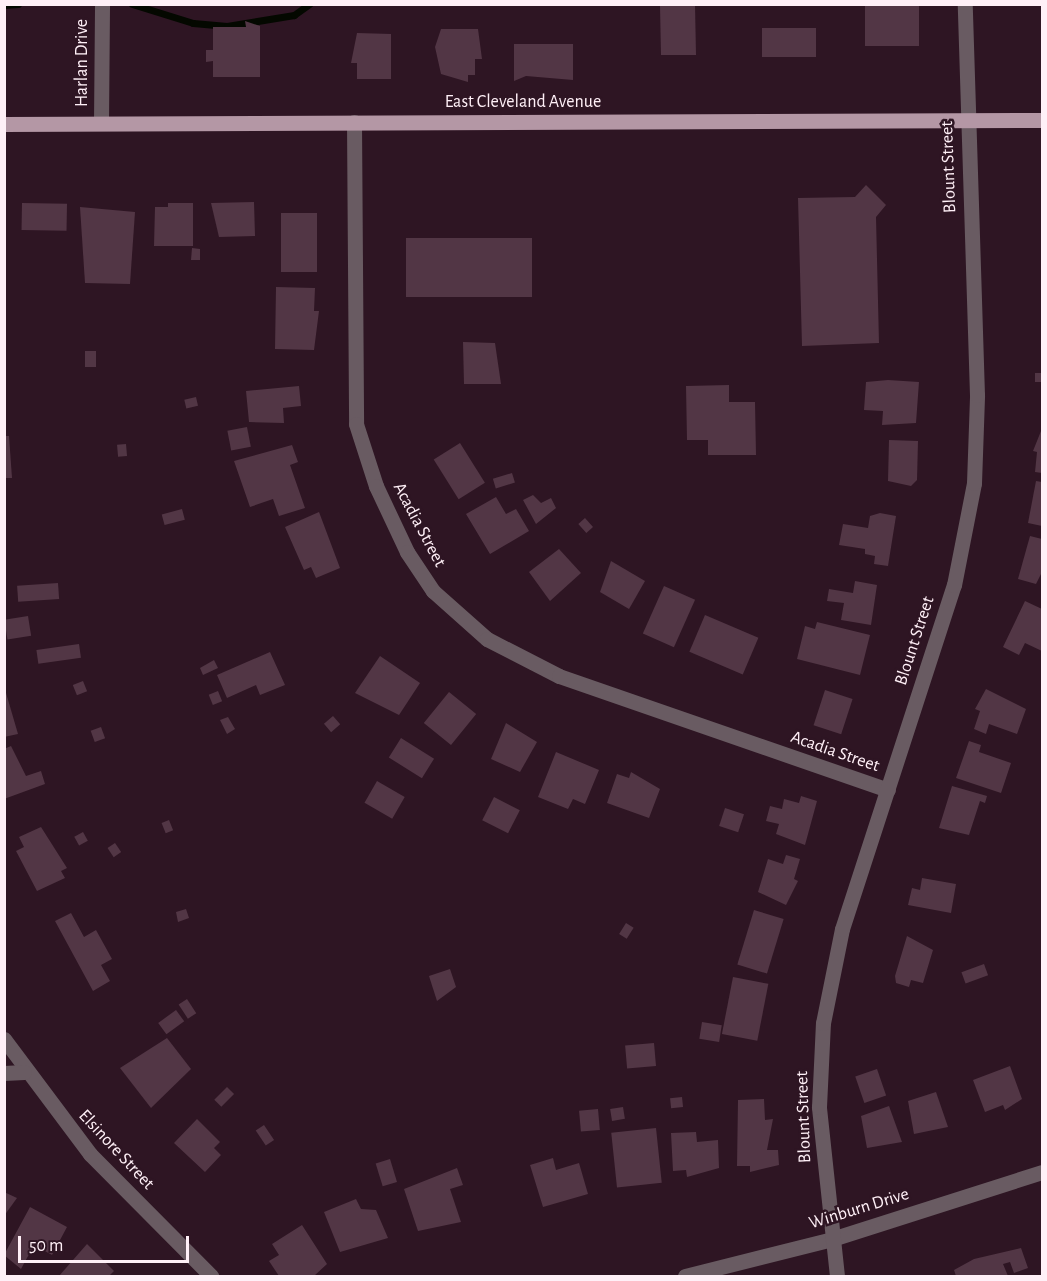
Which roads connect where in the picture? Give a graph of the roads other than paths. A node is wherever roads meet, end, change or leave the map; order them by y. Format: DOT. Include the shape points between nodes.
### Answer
graph roads {
  1 [pos="102,4"];
  2 [pos="965,4"];
  3 [pos="967,119"];
  4 [pos="1042,120"];
  5 [pos="354,122"];
  6 [pos="101,123"];
  7 [pos="4,124"];
  8 [pos="888,790"];
  9 [pos="4,1039"];
  10 [pos="24,1072"];
  11 [pos="4,1073"];
  12 [pos="1042,1172"];
  13 [pos="832,1239"];
  14 [pos="211,1276"];
  15 [pos="685,1276"];
  16 [pos="837,1276"];
  1 -- 6 [label="street, Harlan Drive"];
  2 -- 3 [label="street, Blount Street"];
  3 -- 4 [label="main road, East Cleveland Avenue"];
  3 -- 5 [label="main road, East Cleveland Avenue"];
  3 -- 8 [label="street, Blount Street" via="977,395 974,483 954,585"];
  5 -- 6 [label="main road, East Cleveland Avenue"];
  5 -- 8 [label="street, Acadia Street" via="356,424 376,486 407,552 433,591 487,639 559,676"];
  6 -- 7 [label="main road, East Cleveland Avenue"];
  8 -- 13 [label="street, Blount Street" via="842,929 823,1023 819,1107"];
  9 -- 10 [label="street, Elsinore Street"];
  10 -- 11 [label="street"];
  10 -- 14 [label="street, Elsinore Street" via="90,1154"];
  12 -- 13 [label="street, Winburn Drive"];
  13 -- 15 [label="street, Winburn Drive"];
  13 -- 16 [label="street, Blount Street"];
}
